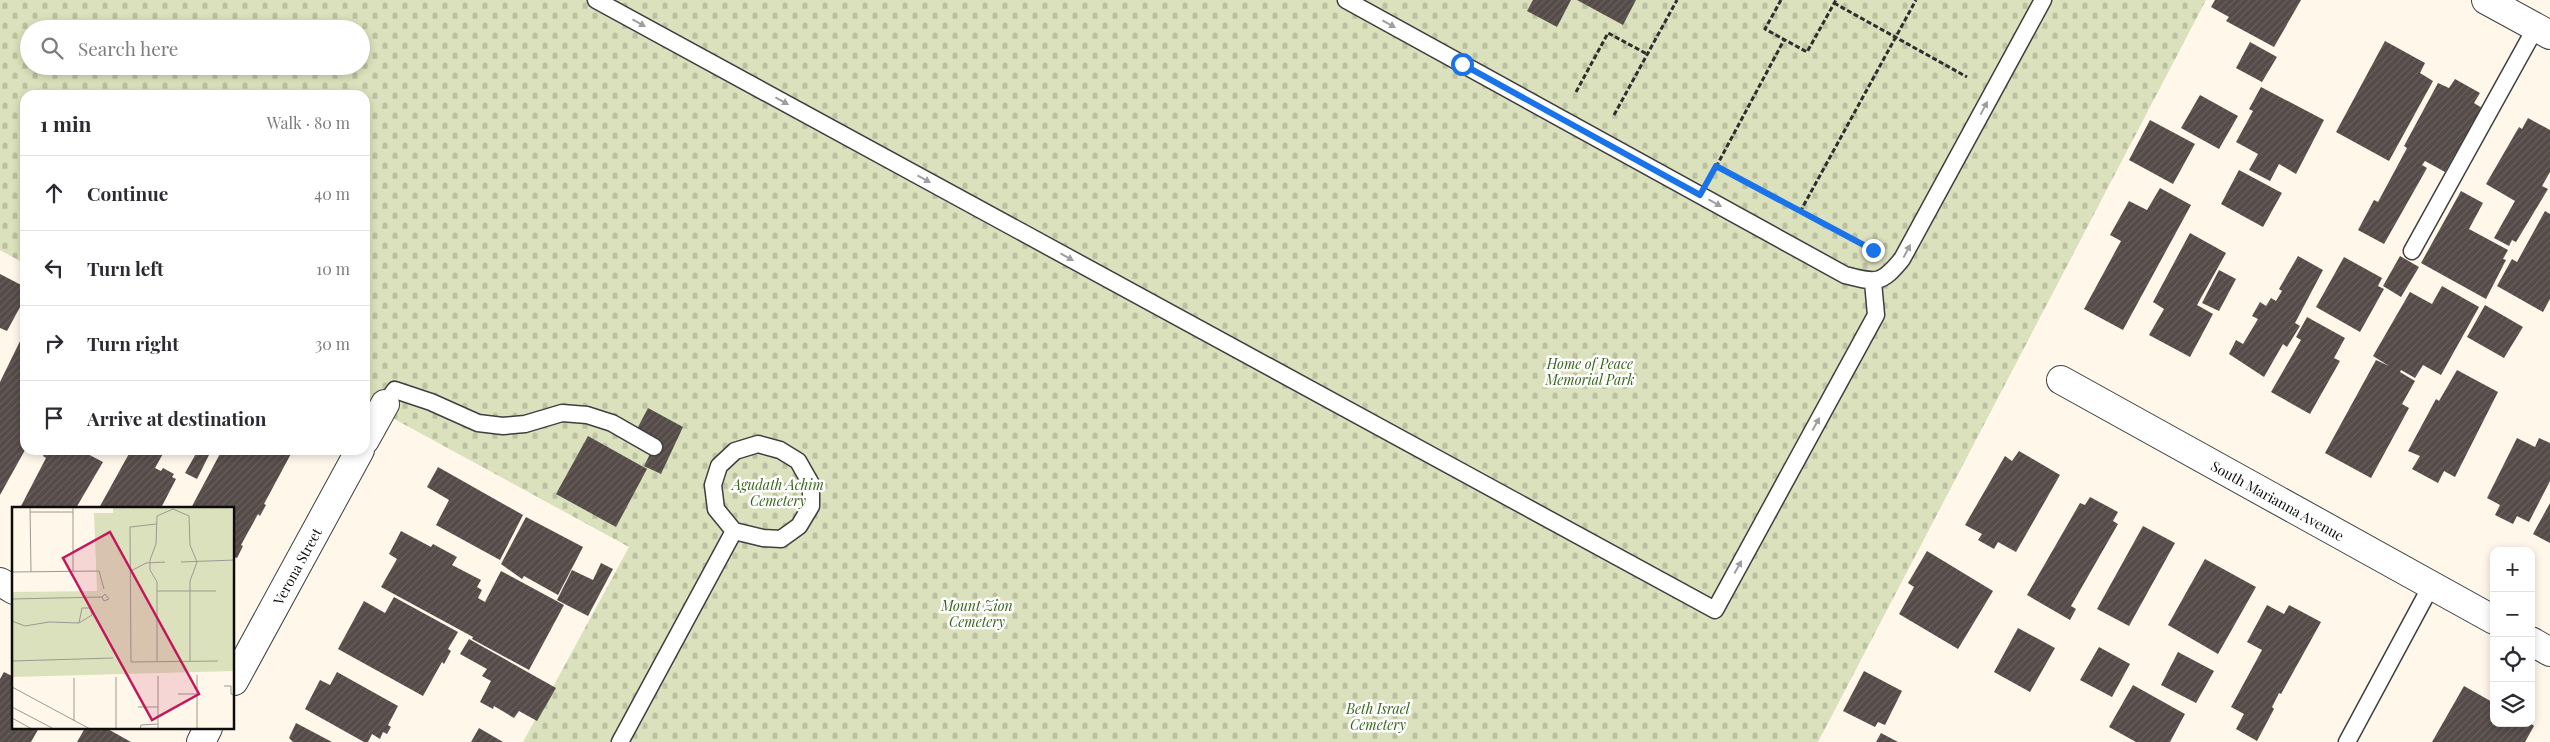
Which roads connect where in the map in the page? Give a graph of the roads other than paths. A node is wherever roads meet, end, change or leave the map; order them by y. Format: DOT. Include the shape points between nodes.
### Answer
graph roads {
  1 [pos="1346,0"];
  2 [pos="2043,0"];
  3 [pos="2486,0"];
  4 [pos="603,2"];
  5 [pos="2543,31"];
  6 [pos="2412,251"];
  7 [pos="1872,282"];
  8 [pos="2061,380"];
  9 [pos="385,404"];
  10 [pos="370,431"];
  11 [pos="654,447"];
  12 [pos="357,455"];
  13 [pos="734,531"];
  14 [pos="0,582"];
  15 [pos="2431,586"];
  16 [pos="12,589"];
  17 [pos="2490,618"];
  18 [pos="2535,643"];
  19 [pos="2550,652"];
  20 [pos="235,679"];
  21 [pos="207,730"];
  22 [pos="201,742"];
  23 [pos="620,742"];
  24 [pos="2347,742"];
  1 -- 7 [label="lane, one-way" via="1845,275"];
  7 -- 2 [label="lane, one-way" via="1888,277 1902,259"];
  3 -- 5 [label="street"];
  4 -- 7 [label="lane, one-way" via="1715,610 1876,315"];
  5 -- 6 [label="lane"];
  8 -- 15 [label="street, South Marianna Avenue"];
  9 -- 10 [label="street"];
  9 -- 11 [label="lane" via="395,390 478,423 503,426 525,424 562,413 587,414 612,423"];
  12 -- 20 [label="street, Verona Street"];
  13 -- 13 [label="lane" via="716,509 713,485 719,466 735,451 758,444 780,450 798,461 811,484 811,506 799,526 781,539"];
  13 -- 23 [label="lane"];
  14 -- 16 [label="street"];
  15 -- 17 [label="street, South Marianna Avenue"];
  15 -- 24 [label="lane"];
  18 -- 19 [label="street"];
  21 -- 22 [label="street"];
}
